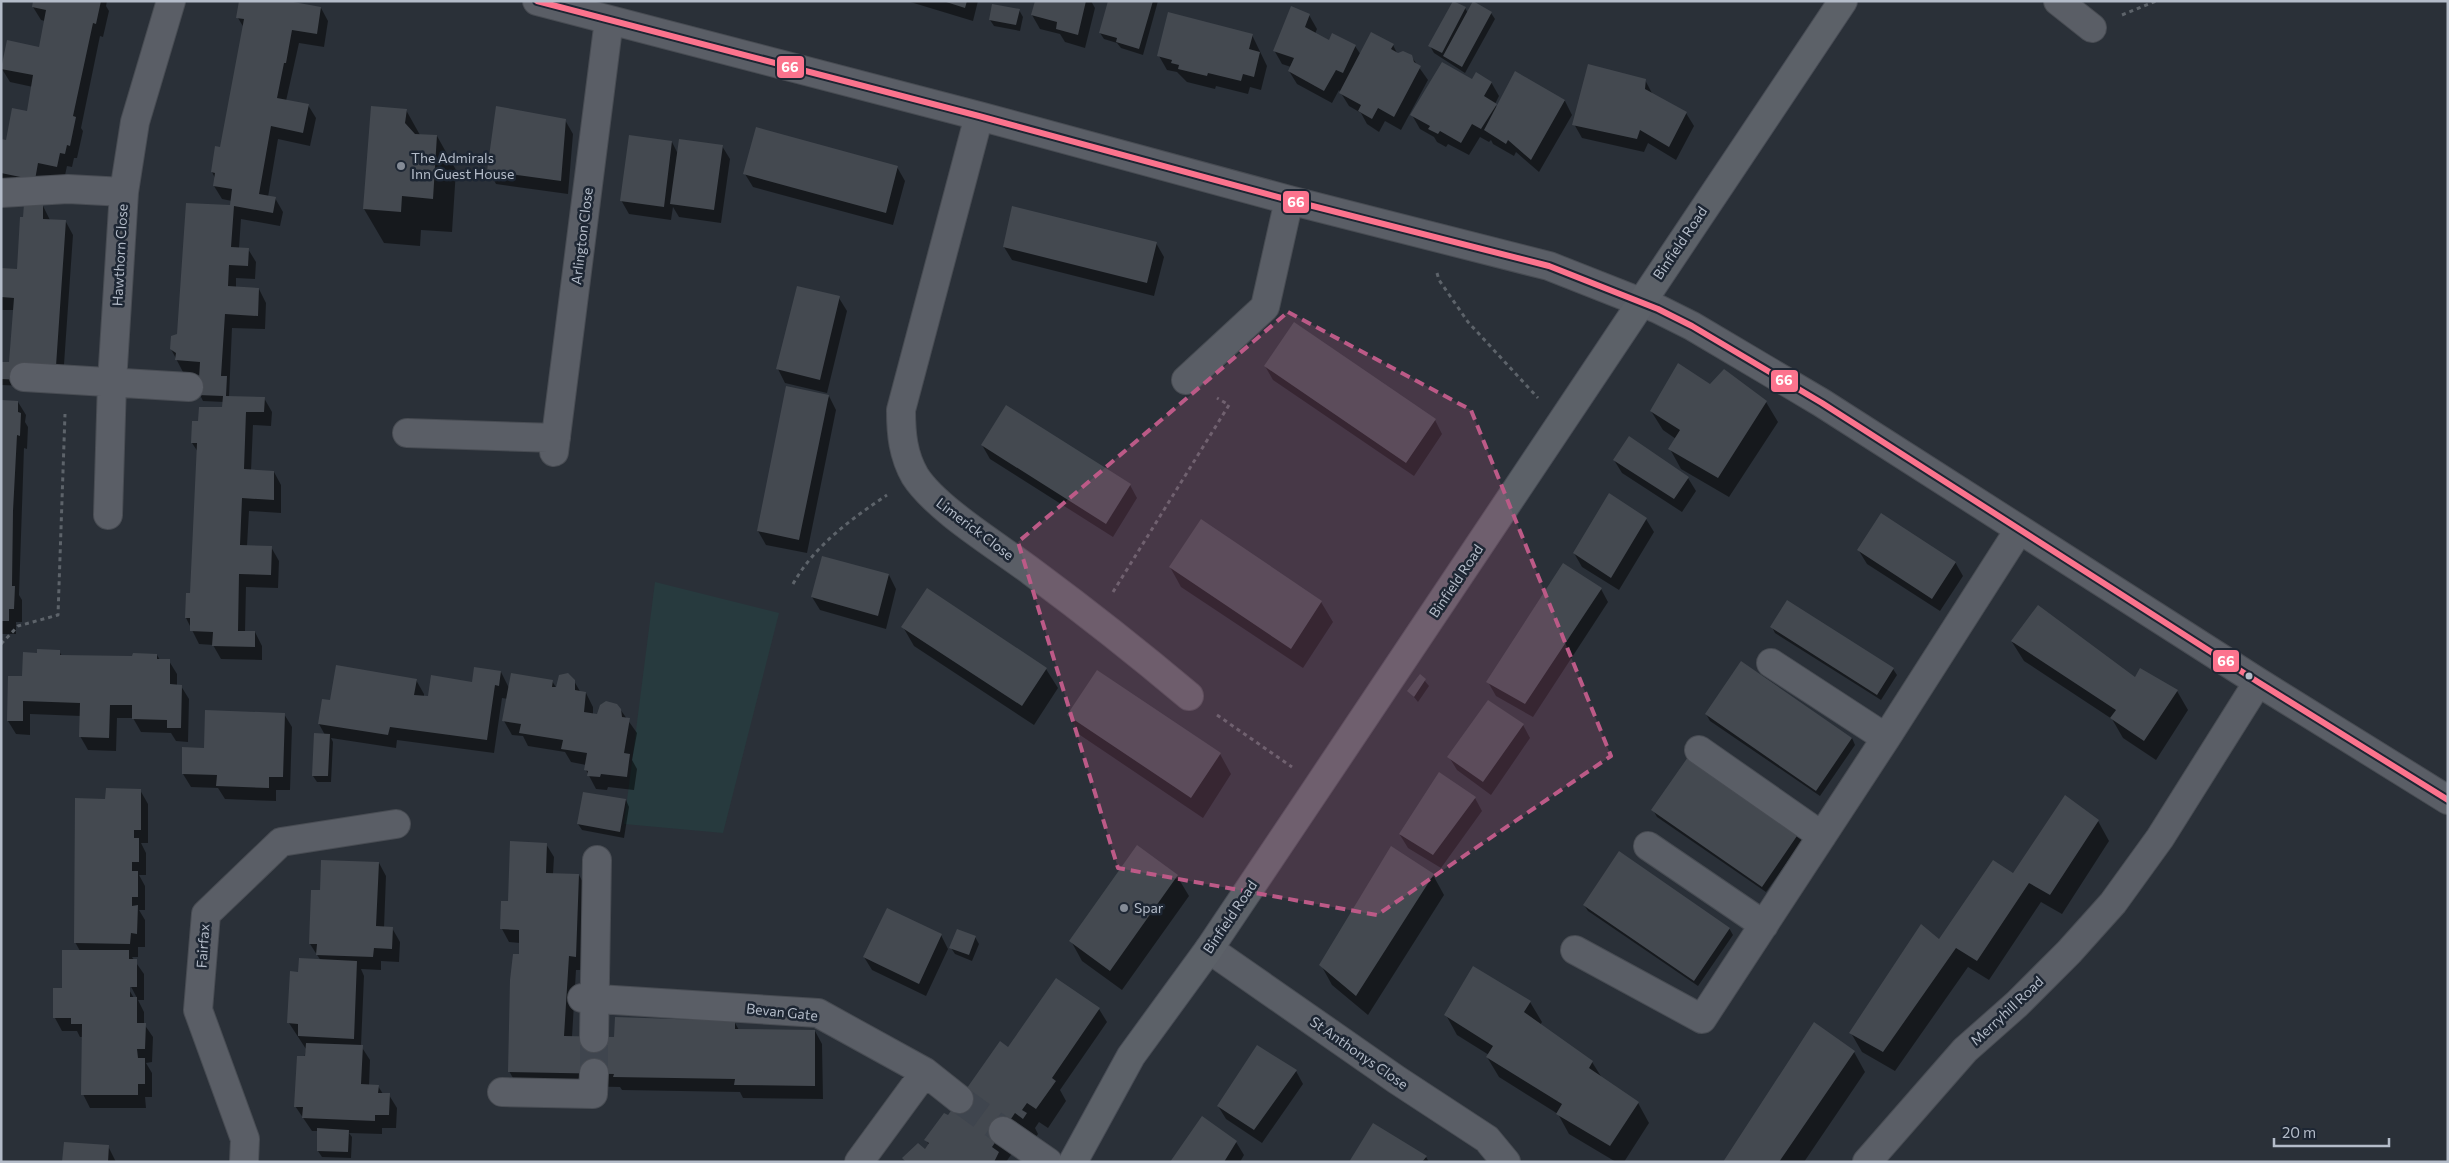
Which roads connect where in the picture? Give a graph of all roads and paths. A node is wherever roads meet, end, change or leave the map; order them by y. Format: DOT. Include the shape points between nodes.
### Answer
graph roads {
  1 [pos="171,1"];
  2 [pos="537,1"];
  3 [pos="1842,1"];
  4 [pos="2058,1"];
  5 [pos="609,20"];
  6 [pos="2092,28"];
  7 [pos="979,116"];
  8 [pos="124,192"];
  9 [pos="1,193"];
  10 [pos="1289,200"];
  11 [pos="1440,238"];
  12 [pos="1640,302"];
  13 [pos="24,377"];
  14 [pos="1186,380"];
  15 [pos="112,382"];
  16 [pos="189,387"];
  17 [pos="1542,400"];
  18 [pos="65,410"];
  19 [pos="407,433"];
  20 [pos="916,476"];
  21 [pos="108,515"];
  22 [pos="2019,530"];
  23 [pos="793,584"];
  24 [pos="1096,619"];
  25 [pos="1,644"];
  26 [pos="1771,663"];
  27 [pos="2258,682"];
  28 [pos="1189,696"];
  29 [pos="1886,738"];
  30 [pos="1699,750"];
  31 [pos="1319,785"];
  32 [pos="2448,800"];
  33 [pos="396,824"];
  34 [pos="1822,836"];
  35 [pos="1648,846"];
  36 [pos="597,860"];
  37 [pos="1764,924"];
  38 [pos="1209,949"];
  39 [pos="1575,950"];
  40 [pos="588,998"];
  41 [pos="594,1038"];
  42 [pos="925,1072"];
  43 [pos="594,1074"];
  44 [pos="502,1092"];
  45 [pos="960,1099"];
  46 [pos="1003,1131"];
  47 [pos="244,1162"];
  48 [pos="859,1162"];
  49 [pos="1048,1162"];
  50 [pos="1073,1162"];
  51 [pos="1506,1162"];
  52 [pos="1867,1162"];
  1 -- 8 [label="street, Hawthorn Close" via="135,122"];
  2 -- 5 [label="street"];
  3 -- 12 [label="main road, Binfield Road"];
  4 -- 6 [label="street"];
  5 -- 7 [label="street"];
  5 -- 19 [label="street, Arlington Close" via="555,445"];
  7 -- 10 [label="street"];
  7 -- 20 [label="street, Limerick Close" via="901,410 904,447"];
  8 -- 9 [label="street" via="68,189"];
  8 -- 15 [label="street, Hawthorn Close"];
  10 -- 11 [label="street"];
  10 -- 14 [label="street" via="1265,307"];
  11 -- 12 [label="street" via="1549,266"];
  11 -- 17 [label="path" via="1434,264 1439,280 1468,322"];
  12 -- 22 [label="street" via="1692,326 1822,404"];
  12 -- 31 [label="main road, Binfield Road"];
  13 -- 15 [label="street"];
  14 -- 24 [label="path" via="1229,405"];
  15 -- 16 [label="street"];
  15 -- 21 [label="street, Hawthorn Close"];
  18 -- 25 [label="path" via="58,614 18,626"];
  20 -- 23 [label="path" via="852,519 804,564"];
  20 -- 24 [label="street, Limerick Close" via="940,504"];
  22 -- 27 [label="street"];
  22 -- 29 [label="street"];
  24 -- 28 [label="street, Limerick Close"];
  26 -- 29 [label="street"];
  27 -- 32 [label="street"];
  27 -- 52 [label="street, Merryhill Road" via="2160,838 2113,902 2017,1004 1965,1050"];
  28 -- 31 [label="path"];
  29 -- 34 [label="street"];
  30 -- 34 [label="street"];
  31 -- 38 [label="main road, Binfield Road"];
  33 -- 47 [label="street, Fairfax" via="280,842 206,914 198,1010 245,1139"];
  34 -- 37 [label="street"];
  35 -- 37 [label="street"];
  36 -- 40 [label="street"];
  37 -- 39 [label="street" via="1702,1019"];
  38 -- 50 [label="main road, Binfield Road" via="1131,1056"];
  38 -- 51 [label="street, St Anthonys Close" via="1487,1139"];
  40 -- 41 [label="street"];
  40 -- 42 [label="street, Bevan Gate" via="818,1013"];
  42 -- 45 [label="street, Bevan Gate"];
  42 -- 48 [label="street"];
  43 -- 44 [label="street" via="594,1094"];
  46 -- 49 [label="street"];
}
